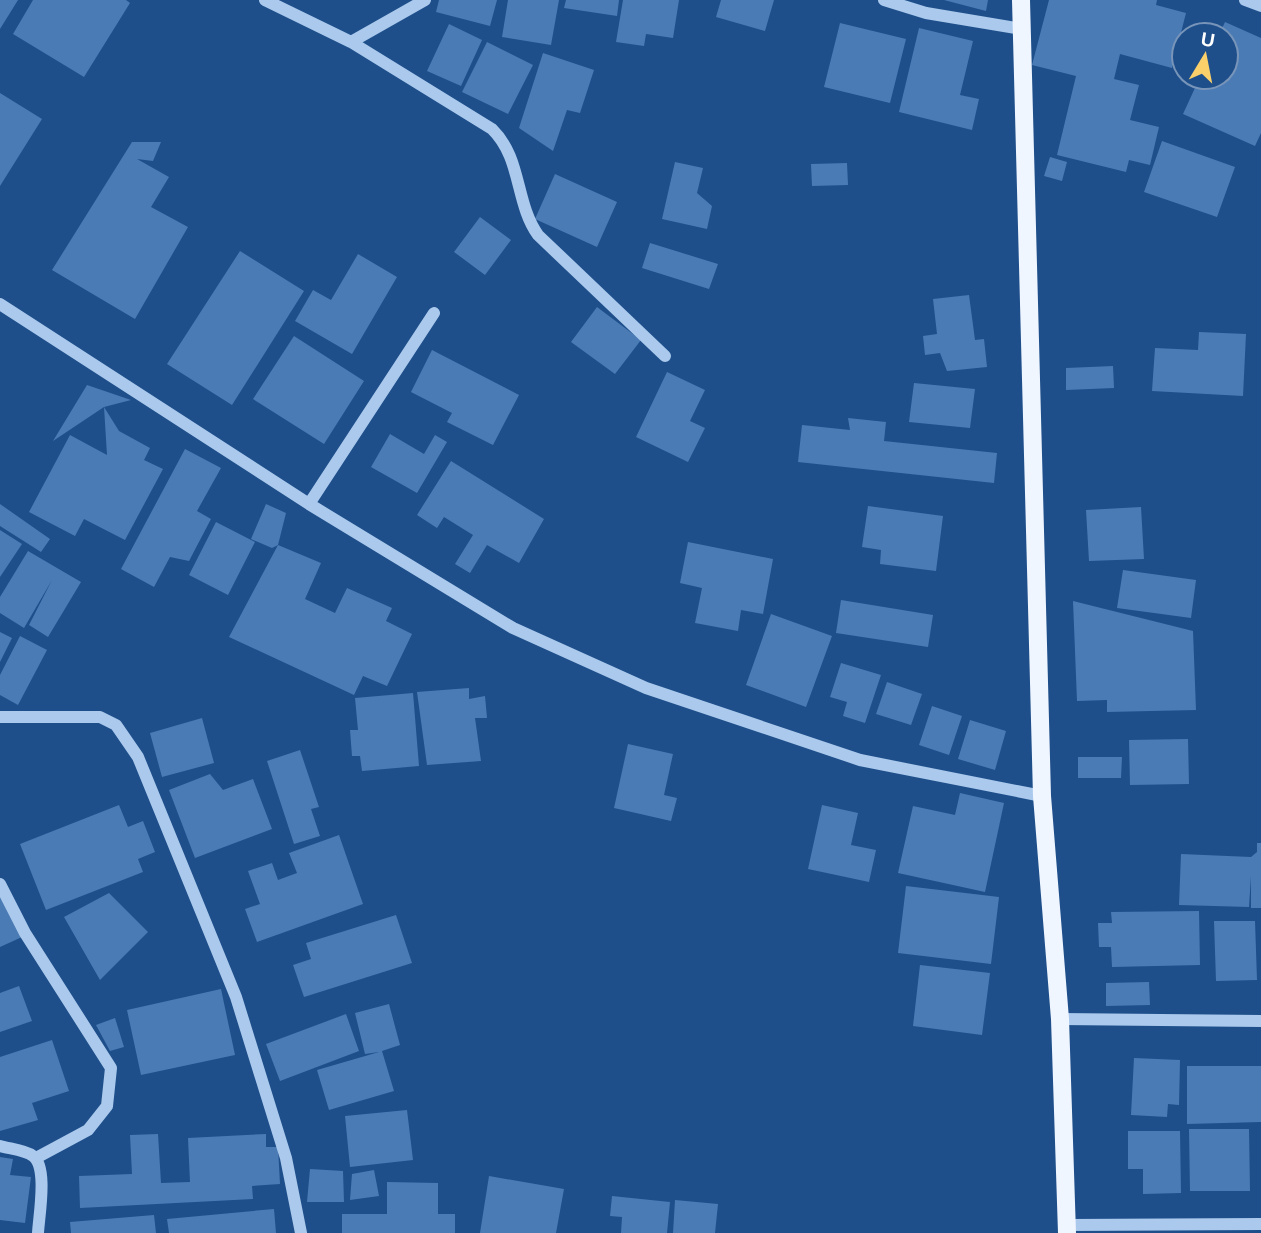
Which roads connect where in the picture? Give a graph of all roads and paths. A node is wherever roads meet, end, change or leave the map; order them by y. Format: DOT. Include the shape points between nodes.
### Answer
graph roads {
  1 [pos="265,0"];
  2 [pos="425,0"];
  3 [pos="884,0"];
  4 [pos="1021,0"];
  5 [pos="1245,0"];
  6 [pos="1261,6"];
  7 [pos="1022,29"];
  8 [pos="351,42"];
  9 [pos="0,304"];
  10 [pos="434,313"];
  11 [pos="665,356"];
  12 [pos="309,505"];
  13 [pos="0,717"];
  14 [pos="1042,796"];
  15 [pos="0,884"];
  16 [pos="1060,1019"];
  17 [pos="1261,1021"];
  18 [pos="0,1146"];
  19 [pos="36,1158"];
  20 [pos="1261,1224"];
  21 [pos="1068,1229"];
  22 [pos="38,1233"];
  23 [pos="301,1233"];
  1 -- 8 [label="street"];
  2 -- 8 [label="street"];
  3 -- 7 [label="street" via="926,13"];
  4 -- 7 [label="main road"];
  5 -- 6 [label="street"];
  7 -- 14 [label="main road"];
  8 -- 11 [label="street" via="492,129 509,150 529,222 538,235"];
  9 -- 12 [label="street"];
  10 -- 12 [label="street"];
  12 -- 14 [label="street" via="513,628 646,688 860,760"];
  13 -- 23 [label="street" via="100,717 116,725 133,747 236,997 286,1158"];
  14 -- 16 [label="main road"];
  15 -- 19 [label="street" via="111,1068 107,1106 88,1130"];
  16 -- 17 [label="street"];
  16 -- 21 [label="main road"];
  18 -- 19 [label="street"];
  19 -- 22 [label="street" via="41,1179"];
  20 -- 21 [label="street"];
}
